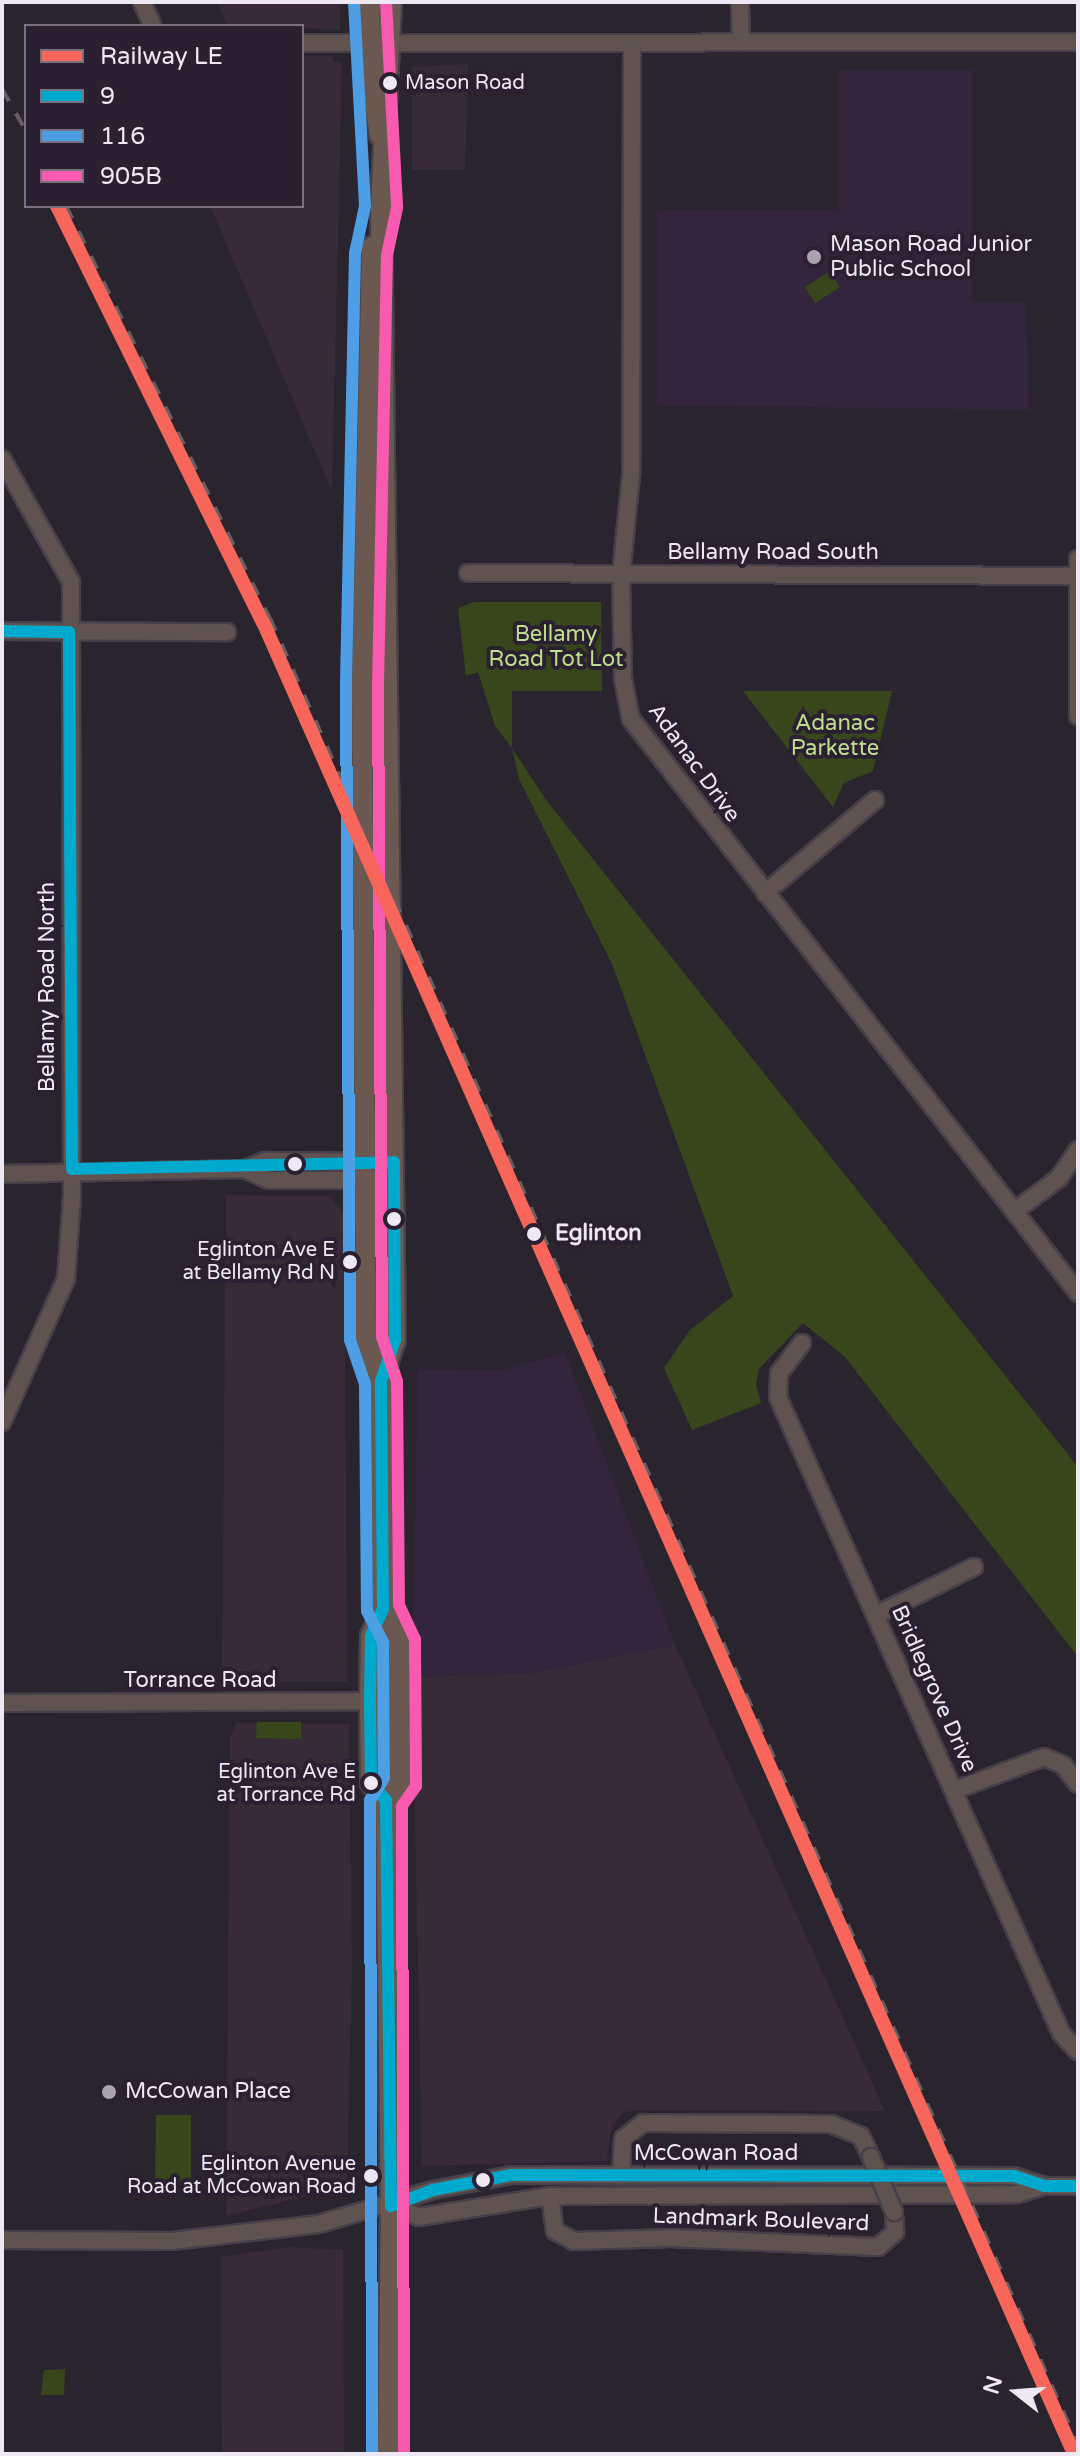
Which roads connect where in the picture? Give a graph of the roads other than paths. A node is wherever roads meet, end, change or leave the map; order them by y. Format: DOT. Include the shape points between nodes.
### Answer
graph roads {
  1 [pos="142,2"];
  2 [pos="370,2"];
  3 [pos="391,2"];
  4 [pos="740,2"];
  5 [pos="152,24"];
  6 [pos="369,42"];
  7 [pos="741,42"];
  8 [pos="1078,42"];
  9 [pos="304,43"];
  10 [pos="391,43"];
  11 [pos="632,43"];
  12 [pos="381,142"];
  13 [pos="381,208"];
  14 [pos="2,459"];
  15 [pos="1077,570"];
  16 [pos="468,573"];
  17 [pos="621,576"];
  18 [pos="2,631"];
  19 [pos="69,632"];
  20 [pos="227,632"];
  21 [pos="1078,716"];
  22 [pos="875,800"];
  23 [pos="765,893"];
  24 [pos="1078,1150"];
  25 [pos="72,1169"];
  26 [pos="365,1171"];
  27 [pos="394,1171"];
  28 [pos="2,1174"];
  29 [pos="1015,1211"];
  30 [pos="1078,1293"];
  31 [pos="802,1343"];
  32 [pos="381,1381"];
  33 [pos="2,1422"];
  34 [pos="974,1567"];
  35 [pos="383,1609"];
  36 [pos="878,1614"];
  37 [pos="370,1701"];
  38 [pos="399,1701"];
  39 [pos="2,1703"];
  40 [pos="1078,1784"];
  41 [pos="955,1790"];
  42 [pos="386,1800"];
  43 [pos="1078,2051"];
  44 [pos="621,2176"];
  45 [pos="1044,2186"];
  46 [pos="1078,2186"];
  47 [pos="550,2196"];
  48 [pos="391,2206"];
  49 [pos="2,2240"];
  50 [pos="388,2454"];
  1 -- 5 [label="street"];
  2 -- 6 [label="main road"];
  3 -- 10 [label="main road"];
  4 -- 7 [label="street"];
  6 -- 9 [label="street"];
  6 -- 10 [label="street"];
  6 -- 12 [label="main road" via="372,104"];
  7 -- 8 [label="street"];
  7 -- 11 [label="street"];
  10 -- 11 [label="street"];
  10 -- 12 [label="main road"];
  11 -- 17 [label="street, Adanac Drive" via="631,475"];
  12 -- 13 [label="main road"];
  13 -- 26 [label="main road" via="371,253 362,666"];
  13 -- 27 [label="main road"];
  14 -- 19 [label="street, Bellamy Road North" via="67,572"];
  15 -- 17 [label="street, Bellamy Road South"];
  15 -- 21 [label="street"];
  16 -- 17 [label="street, Bellamy Road South"];
  17 -- 23 [label="street, Adanac Drive" via="623,679 631,719"];
  18 -- 19 [label="street"];
  19 -- 20 [label="street"];
  19 -- 25 [label="street, Bellamy Road North"];
  22 -- 23 [label="street"];
  23 -- 29 [label="street, Adanac Drive"];
  24 -- 29 [label="street" via="1059,1178"];
  25 -- 26 [label="street" via="245,1169 265,1161"];
  25 -- 28 [label="street"];
  25 -- 33 [label="street, Bellamy Road North" via="66,1279"];
  26 -- 27 [label="street"];
  26 -- 32 [label="main road" via="366,1340"];
  27 -- 32 [label="main road" via="395,1340"];
  29 -- 30 [label="street, Adanac Drive"];
  31 -- 36 [label="street, Bridlegrove Drive" via="779,1373 778,1397"];
  32 -- 35 [label="main road"];
  34 -- 36 [label="street"];
  35 -- 37 [label="main road" via="371,1636"];
  35 -- 38 [label="main road" via="399,1639"];
  36 -- 41 [label="street, Bridlegrove Drive"];
  37 -- 38 [label="street, Torrance Road"];
  37 -- 39 [label="street, Torrance Road"];
  37 -- 42 [label="main road" via="371,1783"];
  38 -- 42 [label="main road" via="400,1784"];
  40 -- 41 [label="street" via="1063,1765 1044,1757"];
  41 -- 43 [label="street, Bridlegrove Drive" via="1061,2033"];
  42 -- 48 [label="main road"];
  44 -- 45 [label="street, McCowan Road" via="1014,2176"];
  44 -- 47 [label="street, Landmark Boulevard, bridge" via="623,2139 643,2123 842,2126 861,2136 894,2212 895,2232 878,2247 671,2238 574,2241 555,2231"];
  44 -- 48 [label="street, McCowan Road" via="484,2178"];
  45 -- 46 [label="street, McCowan Road"];
  45 -- 47 [label="street, McCowan Road" via="1017,2194"];
  47 -- 48 [label="street, McCowan Road" via="419,2217"];
  48 -- 49 [label="street, McCowan Road" via="319,2224 172,2241"];
  48 -- 50 [label="main road"];
}
